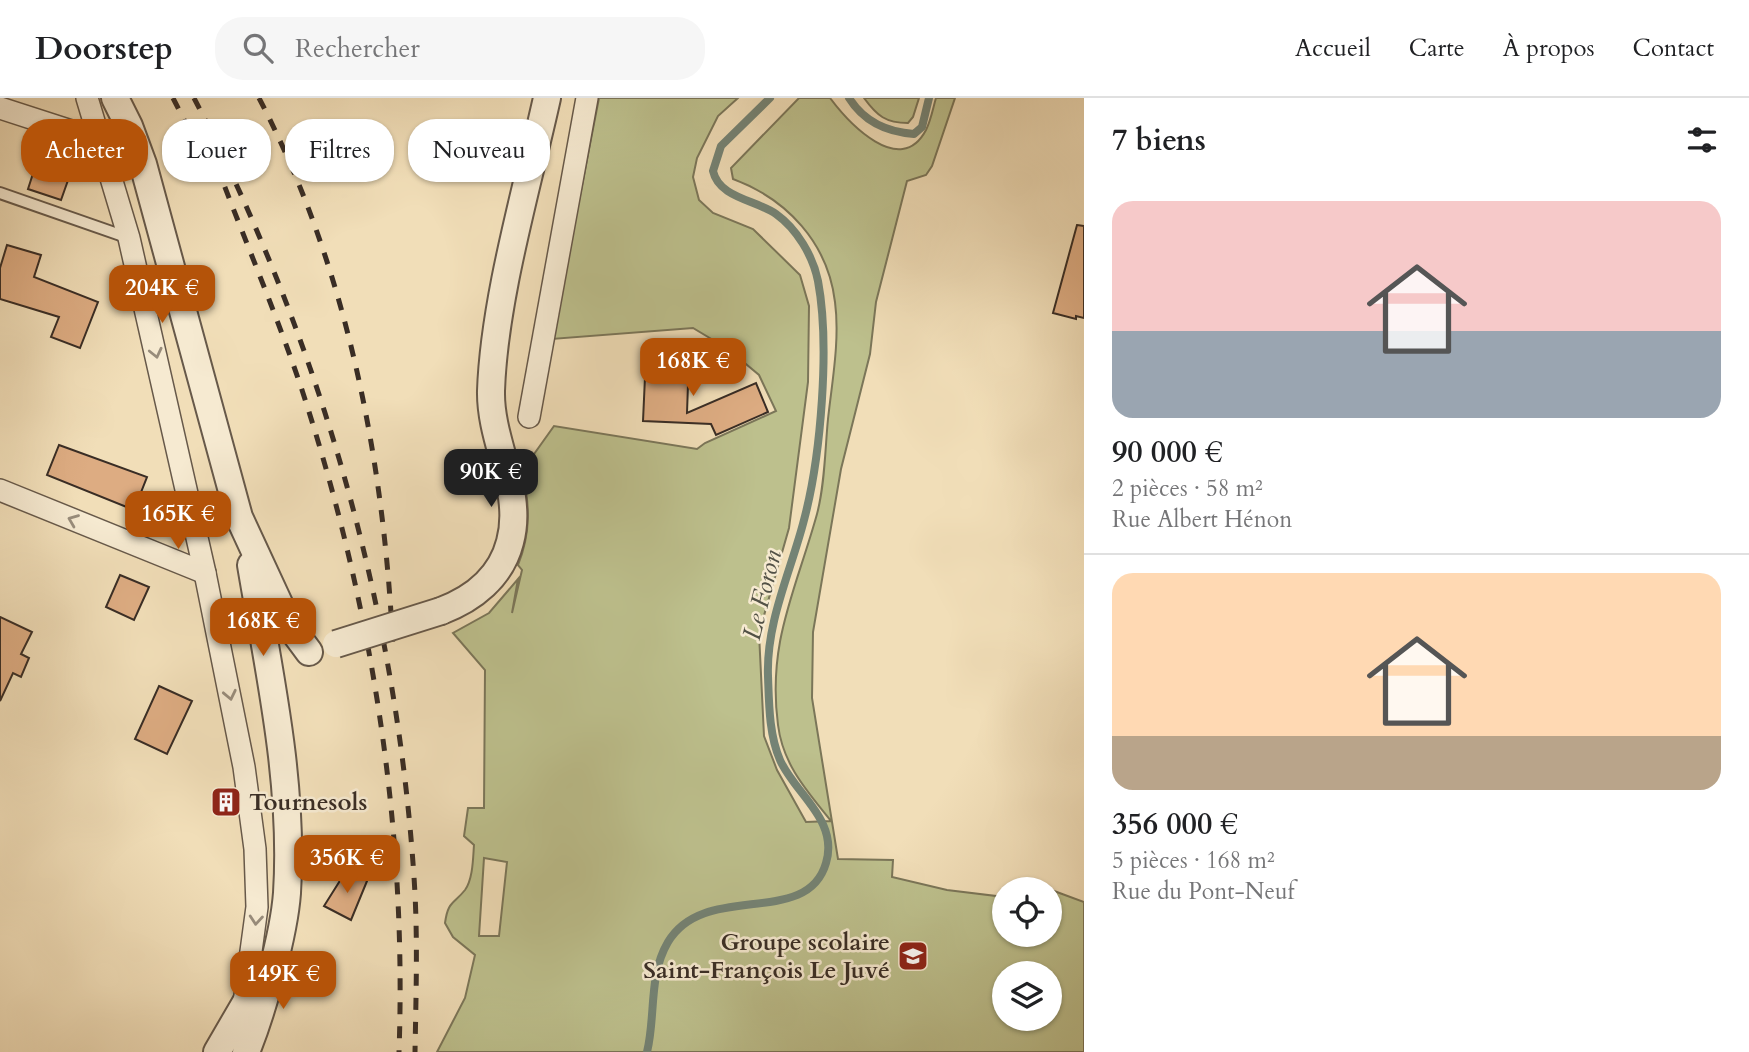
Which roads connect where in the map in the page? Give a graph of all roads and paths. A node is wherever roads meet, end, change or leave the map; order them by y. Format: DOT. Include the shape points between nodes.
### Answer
graph roads {
  1 [pos="87,98"];
  2 [pos="115,98"];
  3 [pos="547,98"];
  4 [pos="587,98"];
  5 [pos="0,108"];
  6 [pos="34,119"];
  7 [pos="94,119"];
  8 [pos="113,182"];
  9 [pos="0,193"];
  10 [pos="129,238"];
  11 [pos="529,417"];
  12 [pos="0,490"];
  13 [pos="246,536"];
  14 [pos="205,573"];
  15 [pos="309,652"];
  16 [pos="275,704"];
  17 [pos="274,954"];
  18 [pos="243,1007"];
  19 [pos="217,1052"];
  20 [pos="246,1052"];
  1 -- 7 [label="street"];
  2 -- 13 [label="street" via="143,164"];
  3 -- 15 [label="street, bridge" via="492,377 492,414 513,500 513,531 507,552 489,581 463,602"];
  4 -- 11 [label="street"];
  5 -- 6 [label="street"];
  8 -- 10 [label="street"];
  9 -- 10 [label="lane"];
  10 -- 14 [label="street, one-way"];
  14 -- 12 [label="street, one-way"];
  13 -- 15 [label="street" via="289,625"];
  13 -- 16 [label="street"];
  14 -- 18 [label="street, one-way" via="244,767 255,849 256,919"];
  15 -- 16 [label="street" via="282,672"];
  16 -- 17 [label="street" via="287,883"];
  17 -- 18 [label="street"];
  17 -- 20 [label="street"];
  18 -- 19 [label="street"];
}
